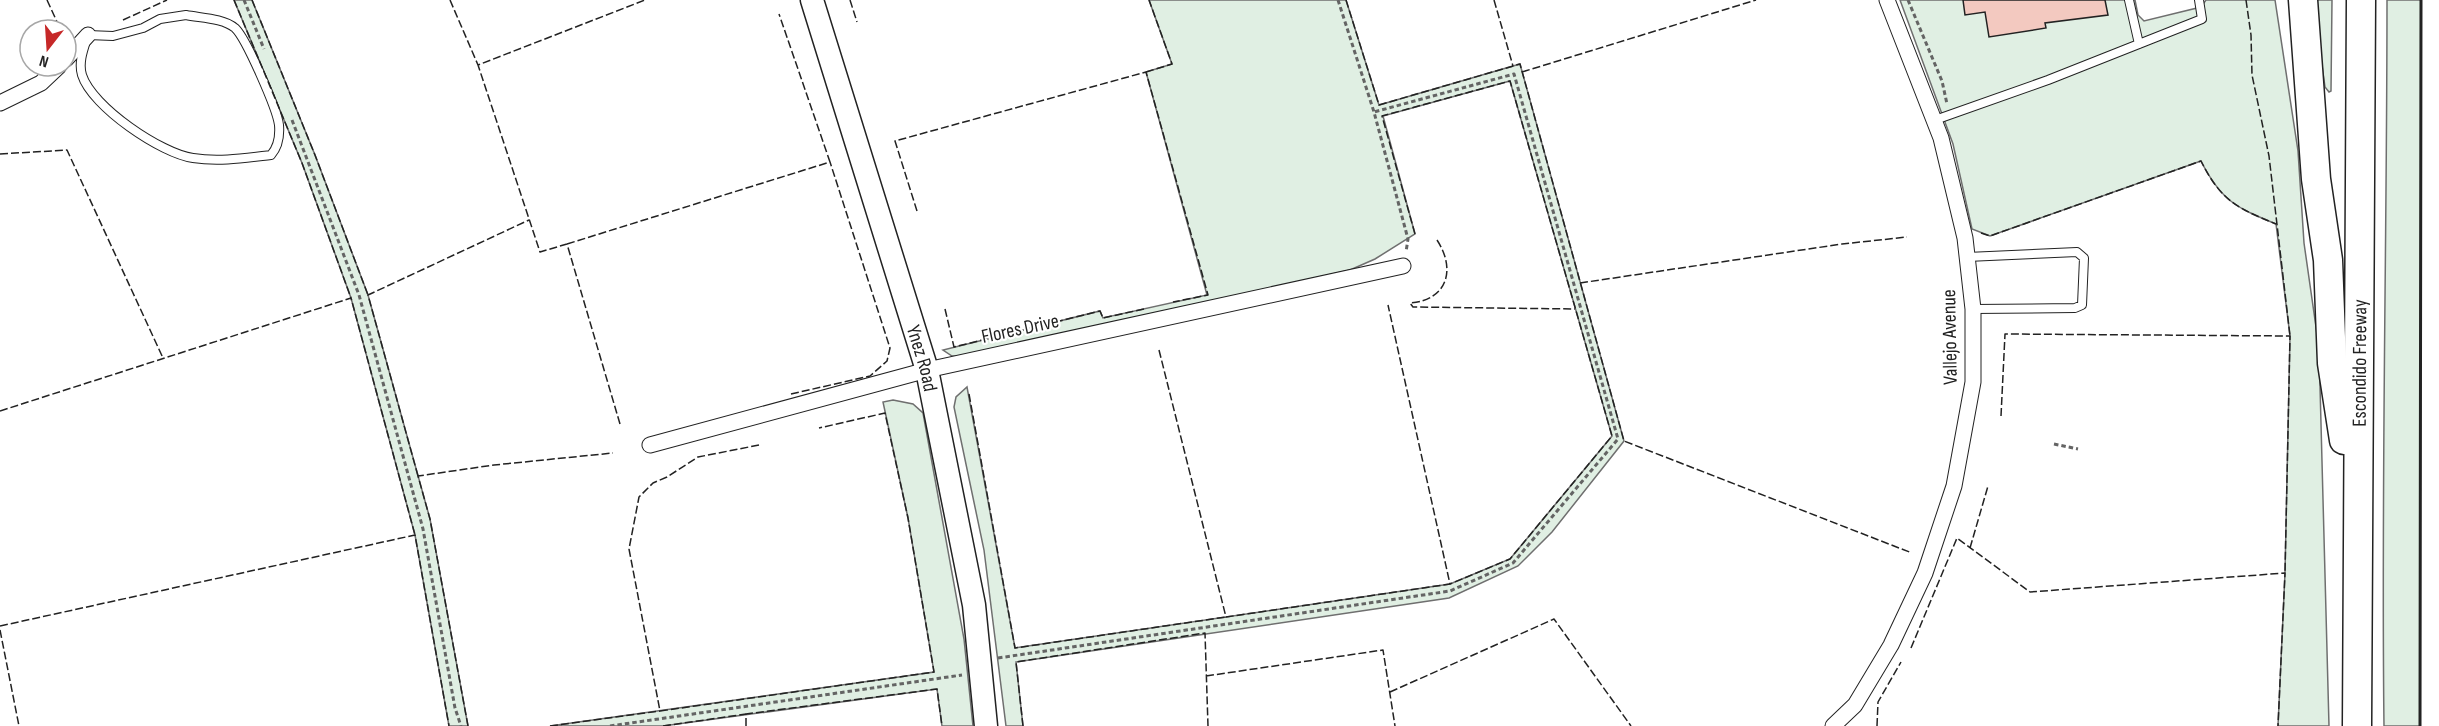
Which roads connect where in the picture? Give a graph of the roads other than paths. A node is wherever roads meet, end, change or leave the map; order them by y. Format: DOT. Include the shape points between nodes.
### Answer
graph roads {
  1 [pos="812,0"];
  2 [pos="1887,0"];
  3 [pos="2129,0"];
  4 [pos="2199,0"];
  5 [pos="2303,0"];
  6 [pos="2361,0"];
  7 [pos="88,35"];
  8 [pos="2139,44"];
  9 [pos="78,46"];
  10 [pos="46,78"];
  11 [pos="0,103"];
  12 [pos="1942,117"];
  13 [pos="1967,258"];
  14 [pos="1403,266"];
  15 [pos="1973,309"];
  16 [pos="927,370"];
  17 [pos="650,445"];
  18 [pos="2358,525"];
  19 [pos="986,726"];
  20 [pos="1833,726"];
  21 [pos="2357,726"];
  1 -- 16 [label="main road, Ynez Road"];
  2 -- 12 [label="street, Vallejo Avenue"];
  3 -- 8 [label="lane"];
  4 -- 8 [label="lane" via="2202,19"];
  5 -- 18 [label="highway" via="2316,178 2328,260 2332,363"];
  6 -- 18 [label="highway, Escondido Freeway"];
  7 -- 7 [label="lane" via="82,74 90,90 124,123 162,149 192,158 233,160 271,155 278,147 279,125 262,79 236,29 224,21 186,15 160,19 113,36"];
  7 -- 9 [label="street"];
  8 -- 12 [label="lane"];
  10 -- 11 [label="street"];
  12 -- 13 [label="street, Vallejo Avenue" via="1944,149"];
  13 -- 15 [label="street, Vallejo Avenue"];
  13 -- 15 [label="lane" via="2078,252 2084,258 2082,305"];
  14 -- 16 [label="street, Flores Drive"];
  15 -- 20 [label="street, Vallejo Avenue" via="1973,382 1954,486 1925,573 1855,705"];
  16 -- 17 [label="street, Flores Drive"];
  16 -- 19 [label="main road, Ynez Road" via="974,605"];
  18 -- 21 [label="highway, Escondido Freeway"];
}
